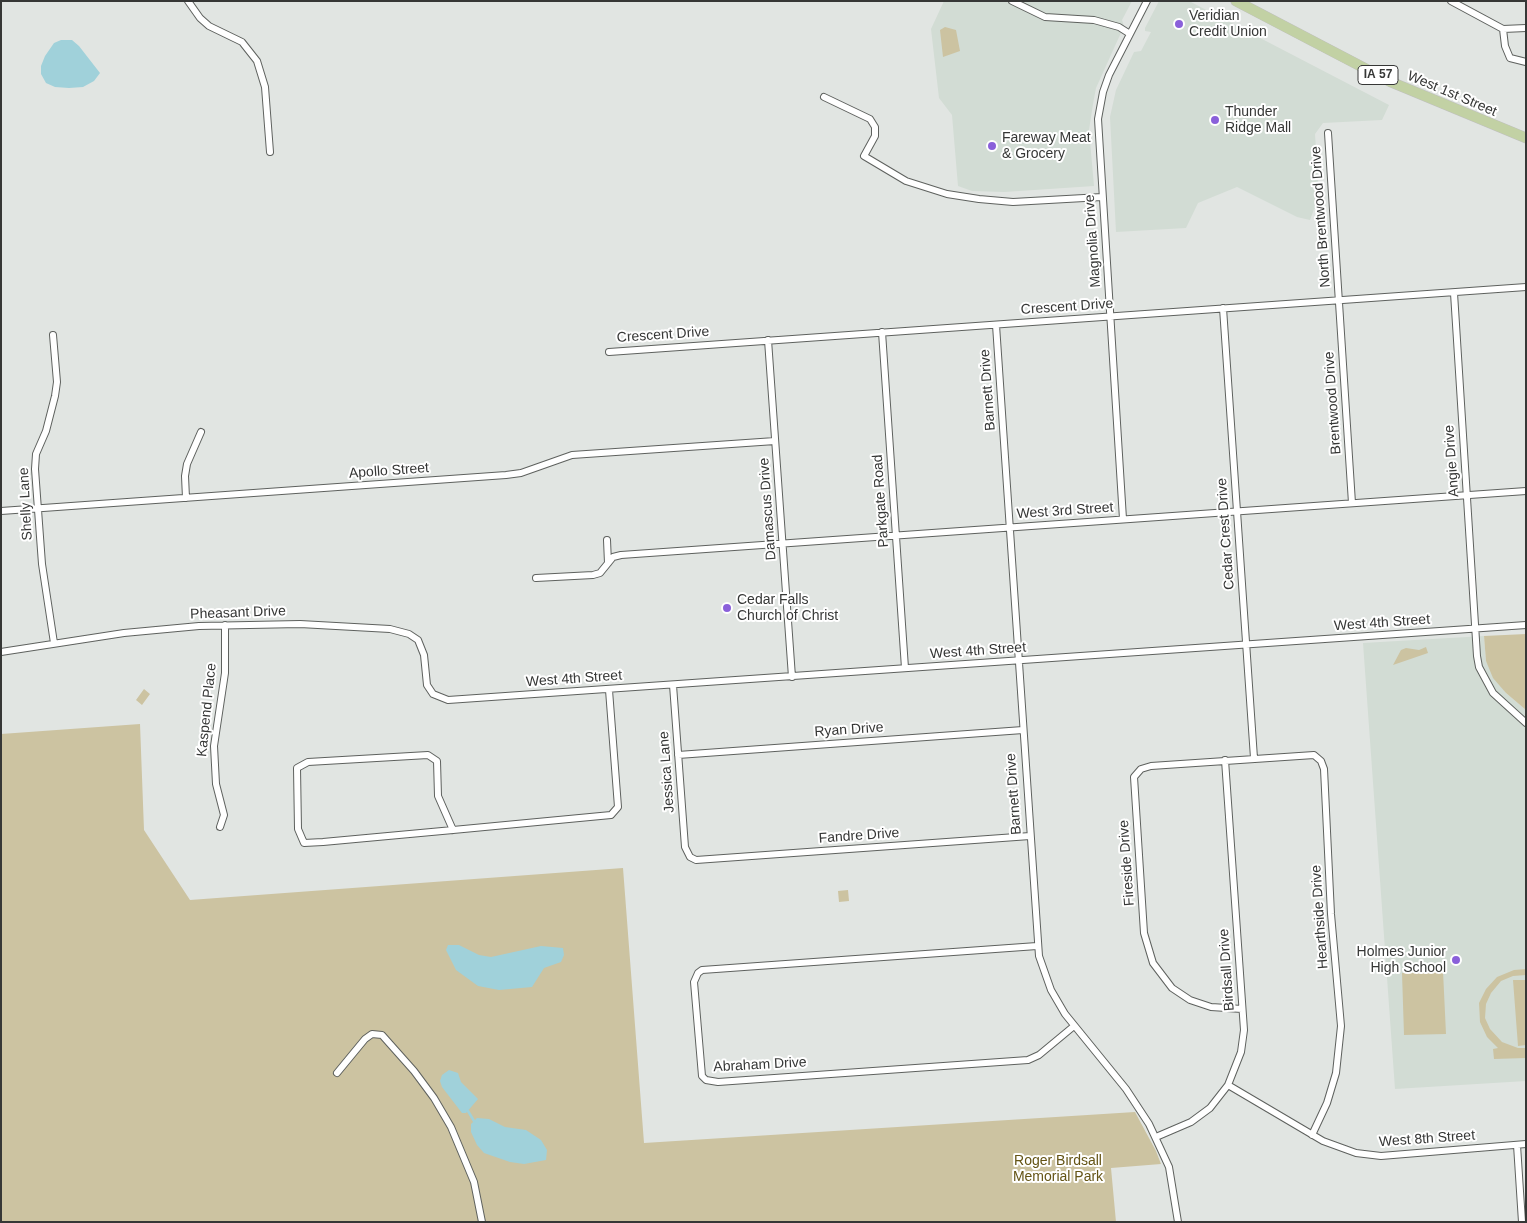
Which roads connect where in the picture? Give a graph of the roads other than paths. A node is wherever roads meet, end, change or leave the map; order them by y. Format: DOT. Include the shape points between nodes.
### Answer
graph roads {
  1 [pos="188,1"];
  2 [pos="1012,1"];
  3 [pos="1147,1"];
  4 [pos="1236,1"];
  5 [pos="1451,1"];
  6 [pos="1501,28"];
  7 [pos="1526,28"];
  8 [pos="1130,34"];
  9 [pos="1526,62"];
  10 [pos="824,97"];
  11 [pos="1328,133"];
  12 [pos="1526,138"];
  13 [pos="270,152"];
  14 [pos="1102,197"];
  15 [pos="1526,287"];
  16 [pos="1454,293"];
  17 [pos="1339,300"];
  18 [pos="1223,308"];
  19 [pos="1111,316"];
  20 [pos="996,324"];
  21 [pos="882,332"];
  22 [pos="53,335"];
  23 [pos="768,340"];
  24 [pos="609,352"];
  25 [pos="201,432"];
  26 [pos="775,441"];
  27 [pos="1526,491"];
  28 [pos="1467,495"];
  29 [pos="186,498"];
  30 [pos="1352,503"];
  31 [pos="38,509"];
  32 [pos="1,511"];
  33 [pos="1237,511"];
  34 [pos="1123,519"];
  35 [pos="1009,527"];
  36 [pos="896,535"];
  37 [pos="606,540"];
  38 [pos="782,543"];
  39 [pos="608,563"];
  40 [pos="536,578"];
  41 [pos="225,625"];
  42 [pos="1526,625"];
  43 [pos="1475,628"];
  44 [pos="54,643"];
  45 [pos="1246,645"];
  46 [pos="1,652"];
  47 [pos="1018,660"];
  48 [pos="906,668"];
  49 [pos="792,677"];
  50 [pos="673,685"];
  51 [pos="609,690"];
  52 [pos="433,694"];
  53 [pos="1526,723"];
  54 [pos="1022,730"];
  55 [pos="678,755"];
  56 [pos="1254,758"];
  57 [pos="1225,760"];
  58 [pos="220,827"];
  59 [pos="453,830"];
  60 [pos="1030,836"];
  61 [pos="690,857"];
  62 [pos="1037,946"];
  63 [pos="1242,1009"];
  64 [pos="1074,1026"];
  65 [pos="337,1073"];
  66 [pos="1228,1085"];
  67 [pos="1312,1135"];
  68 [pos="1156,1137"];
  69 [pos="1516,1144"];
  70 [pos="1526,1144"];
  71 [pos="482,1222"];
  72 [pos="1178,1222"];
  73 [pos="1522,1222"];
  1 -- 13 [label="street" via="209,26 242,42 257,61 265,87"];
  2 -- 8 [label="street" via="1045,17 1094,20"];
  3 -- 8 [label="street, Magnolia Drive"];
  4 -- 12 [label="main road, West 1st Street / IA 57" via="1391,82"];
  5 -- 6 [label="street"];
  6 -- 7 [label="street"];
  6 -- 9 [label="street" via="1510,58"];
  8 -- 14 [label="street, Magnolia Drive" via="1109,75 1100,106 1098,137"];
  10 -- 14 [label="street" via="870,120 875,127 875,136 864,156 906,181 979,200 1013,202"];
  11 -- 17 [label="street, North Brentwood Drive"];
  14 -- 19 [label="street, Magnolia Drive"];
  15 -- 16 [label="street, Crescent Drive"];
  16 -- 17 [label="street, Crescent Drive"];
  16 -- 28 [label="street, Angie Drive"];
  17 -- 18 [label="street, Crescent Drive"];
  17 -- 30 [label="street, Brentwood Drive"];
  18 -- 19 [label="street, Crescent Drive"];
  18 -- 33 [label="street, Cedar Crest Drive"];
  19 -- 20 [label="street, Crescent Drive"];
  19 -- 34 [label="street, Magnolia Drive"];
  20 -- 21 [label="street, Crescent Drive"];
  20 -- 35 [label="street, Barnett Drive"];
  21 -- 23 [label="street, Crescent Drive"];
  21 -- 36 [label="street, Parkgate Road"];
  22 -- 31 [label="street, Shelly Lane" via="57,382 46,431 36,454"];
  23 -- 24 [label="street, Crescent Drive"];
  23 -- 26 [label="street, Damascus Drive"];
  25 -- 29 [label="street" via="187,464"];
  26 -- 29 [label="street, Apollo Street" via="572,455 506,475"];
  26 -- 38 [label="street, Damascus Drive"];
  27 -- 28 [label="street, West 3rd Street"];
  28 -- 30 [label="street, West 3rd Street"];
  28 -- 43 [label="street, Angie Drive"];
  29 -- 31 [label="street, Apollo Street"];
  30 -- 33 [label="street, West 3rd Street"];
  31 -- 32 [label="street, Apollo Street"];
  31 -- 44 [label="street, Shelly Lane" via="44,583"];
  33 -- 34 [label="street, West 3rd Street"];
  33 -- 45 [label="street, Cedar Crest Drive"];
  34 -- 35 [label="street, West 3rd Street"];
  35 -- 36 [label="street, West 3rd Street"];
  35 -- 47 [label="street, Barnett Drive"];
  36 -- 38 [label="street, West 3rd Street"];
  36 -- 48 [label="street, Parkgate Road"];
  37 -- 39 [label="street"];
  38 -- 39 [label="street, West 3rd Street" via="621,555"];
  38 -- 49 [label="street, Damascus Drive"];
  39 -- 40 [label="street, West 3rd Street" via="600,573 593,575"];
  41 -- 44 [label="street, Pheasant Drive" via="124,632"];
  41 -- 52 [label="street, Pheasant Drive" via="300,624 403,631 418,640 422,647 427,685"];
  41 -- 58 [label="street, Kaspend Place" via="225,673 214,746 216,784 224,815"];
  42 -- 43 [label="street, West 4th Street"];
  43 -- 45 [label="street, West 4th Street"];
  43 -- 53 [label="street, Angie Drive" via="1479,667 1488,684 1499,701"];
  44 -- 46 [label="street, Pheasant Drive"];
  45 -- 47 [label="street, West 4th Street"];
  45 -- 56 [label="street, Cedar Crest Drive"];
  47 -- 48 [label="street, West 4th Street"];
  47 -- 54 [label="street, Barnett Drive"];
  48 -- 49 [label="street, West 4th Street"];
  49 -- 50 [label="street, West 4th Street"];
  50 -- 51 [label="street, West 4th Street"];
  50 -- 55 [label="street, Jessica Lane"];
  51 -- 52 [label="street, West 4th Street" via="448,700"];
  51 -- 59 [label="street" via="616,812 612,815"];
  54 -- 55 [label="street, Ryan Drive"];
  54 -- 60 [label="street, Barnett Drive"];
  55 -- 61 [label="street, Jessica Lane" via="685,847"];
  56 -- 57 [label="street, Fireside Drive"];
  56 -- 67 [label="street, Hearthside Drive" via="1308,754 1318,758 1324,769 1331,914 1341,1026 1334,1080"];
  57 -- 63 [label="street, Birdsall Drive"];
  57 -- 63 [label="street, Fireside Drive" via="1141,768 1134,777 1134,792 1144,933 1153,964 1172,988 1190,1000 1211,1007"];
  59 -- 59 [label="street" via="438,796 437,761 428,755 308,762 297,768 298,829 304,843"];
  60 -- 61 [label="street, Fandre Drive" via="702,860"];
  60 -- 62 [label="street, Barnett Drive"];
  62 -- 64 [label="street, Barnett Drive" via="1051,990"];
  62 -- 64 [label="street, Abraham Drive" via="702,970 694,982 702,1076 718,1082 1028,1060 1039,1055"];
  63 -- 66 [label="street, Birdsall Drive" via="1242,1046"];
  64 -- 68 [label="street, Barnett Drive" via="1142,1110"];
  65 -- 71 [label="street" via="372,1034 382,1036 414,1071 450,1126 474,1182"];
  66 -- 67 [label="street, West 8th Street"];
  66 -- 68 [label="street, Birdsall Drive" via="1202,1114"];
  67 -- 69 [label="street, West 8th Street" via="1344,1150 1381,1156"];
  68 -- 72 [label="street, Barnett Drive" via="1169,1168"];
  69 -- 70 [label="street, West 8th Street"];
  69 -- 73 [label="street"];
}
